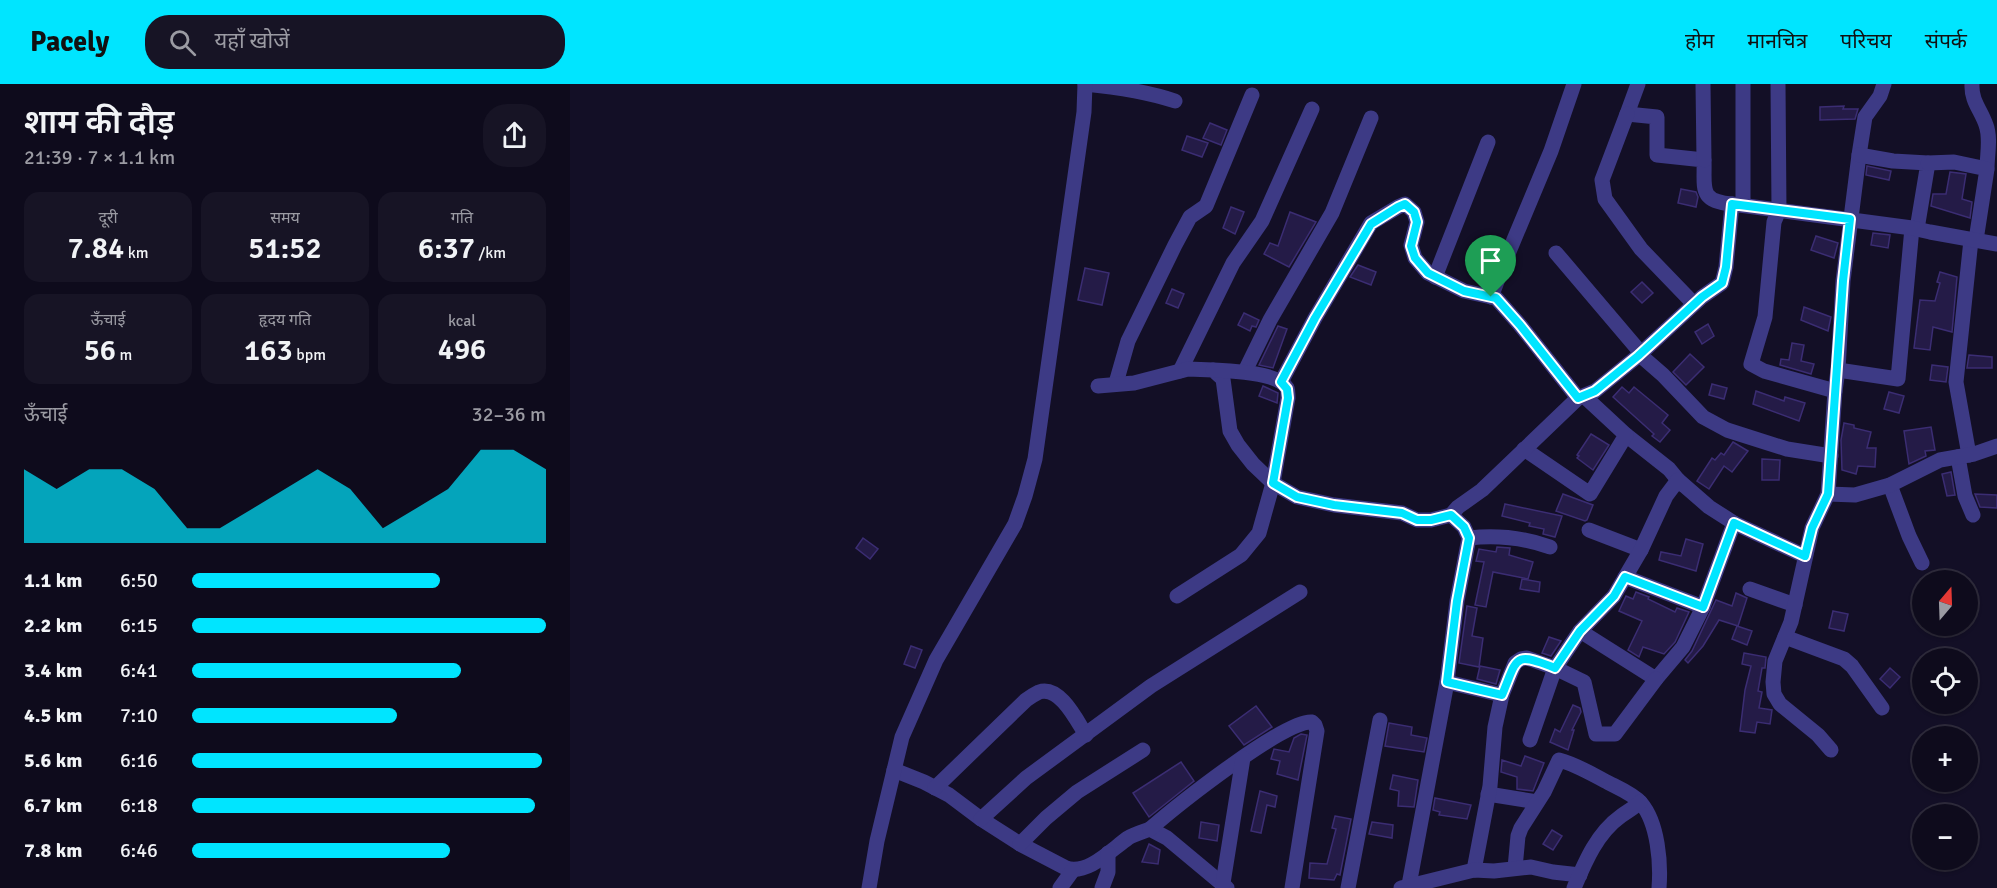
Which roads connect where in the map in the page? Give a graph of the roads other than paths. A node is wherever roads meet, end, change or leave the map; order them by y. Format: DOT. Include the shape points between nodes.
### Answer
graph roads {
  1 [pos="1085,84"];
  2 [pos="1574,84"];
  3 [pos="1638,84"];
  4 [pos="1703,84"];
  5 [pos="1743,84"];
  6 [pos="1778,84"];
  7 [pos="1884,84"];
  8 [pos="1972,84"];
  9 [pos="1252,95"];
  10 [pos="1175,101"];
  11 [pos="1312,109"];
  12 [pos="1627,114"];
  13 [pos="1371,118"];
  14 [pos="1488,142"];
  15 [pos="1859,155"];
  16 [pos="1704,160"];
  17 [pos="1928,163"];
  18 [pos="1987,168"];
  19 [pos="1737,205"];
  20 [pos="1779,210"];
  21 [pos="1850,219"];
  22 [pos="1915,228"];
  23 [pos="1973,240"];
  24 [pos="1997,244"];
  25 [pos="1556,253"];
  26 [pos="1435,277"];
  27 [pos="1491,297"];
  28 [pos="1694,304"];
  29 [pos="1640,354"];
  30 [pos="1213,370"];
  31 [pos="1838,370"];
  32 [pos="1180,371"];
  33 [pos="1245,371"];
  34 [pos="1281,382"];
  35 [pos="1116,383"];
  36 [pos="1098,386"];
  37 [pos="1835,391"];
  38 [pos="1581,397"];
  39 [pos="1626,435"];
  40 [pos="1997,446"];
  41 [pos="1524,449"];
  42 [pos="1832,456"];
  43 [pos="1963,456"];
  44 [pos="1678,480"];
  45 [pos="1273,483"];
  46 [pos="1890,485"];
  47 [pos="1828,494"];
  48 [pos="1451,515"];
  49 [pos="1973,515"];
  50 [pos="1734,523"];
  51 [pos="1588,530"];
  52 [pos="1469,538"];
  53 [pos="1550,547"];
  54 [pos="1641,550"];
  55 [pos="1805,556"];
  56 [pos="1922,563"];
  57 [pos="1625,577"];
  58 [pos="1750,589"];
  59 [pos="1300,592"];
  60 [pos="1177,596"];
  61 [pos="1795,605"];
  62 [pos="1703,607"];
  63 [pos="1580,631"];
  64 [pos="1785,636"];
  65 [pos="1555,668"];
  66 [pos="1656,679"];
  67 [pos="1447,682"];
  68 [pos="1502,695"];
  69 [pos="1882,708"];
  70 [pos="1380,720"];
  71 [pos="1086,735"];
  72 [pos="1530,740"];
  73 [pos="1143,750"];
  74 [pos="1831,750"];
  75 [pos="1243,758"];
  76 [pos="894,770"];
  77 [pos="935,788"];
  78 [pos="1488,794"];
  79 [pos="1537,802"];
  80 [pos="1640,802"];
  81 [pos="981,819"];
  82 [pos="1150,829"];
  83 [pos="1020,844"];
  84 [pos="1108,853"];
  85 [pos="1515,868"];
  86 [pos="1073,870"];
  87 [pos="1474,870"];
  88 [pos="1577,881"];
  89 [pos="1442,883"];
  90 [pos="1225,885"];
  91 [pos="1405,886"];
  92 [pos="869,888"];
  93 [pos="1060,888"];
  94 [pos="1102,888"];
  95 [pos="1292,888"];
  96 [pos="1348,888"];
  97 [pos="1659,888"];
  1 -- 10 [label="street"];
  1 -- 76 [label="street" via="1035,459 1025,496 1015,524 936,660 902,737"];
  2 -- 27 [label="street"];
  3 -- 12 [label="street"];
  4 -- 16 [label="street"];
  5 -- 19 [label="street"];
  6 -- 20 [label="street"];
  7 -- 15 [label="street" via="1865,117"];
  8 -- 18 [label="street" via="1973,99 1988,136"];
  9 -- 35 [label="street" via="1206,206 1190,217 1128,341"];
  11 -- 32 [label="street" via="1262,221 1233,263"];
  12 -- 16 [label="street" via="1657,117 1657,155"];
  12 -- 28 [label="street" via="1602,180 1605,199 1641,249"];
  13 -- 33 [label="street" via="1332,213"];
  14 -- 26 [label="street"];
  15 -- 17 [label="street"];
  15 -- 21 [label="street"];
  16 -- 19 [label="street" via="1708,198"];
  17 -- 18 [label="street" via="1954,162"];
  17 -- 22 [label="street"];
  18 -- 23 [label="street"];
  19 -- 20 [label="street"];
  19 -- 28 [label="street" via="1722,283"];
  20 -- 21 [label="street"];
  20 -- 37 [label="street" via="1774,222 1765,317 1751,364"];
  21 -- 22 [label="street"];
  21 -- 31 [label="street"];
  22 -- 23 [label="street"];
  22 -- 31 [label="street" via="1898,379"];
  23 -- 24 [label="street"];
  23 -- 43 [label="street" via="1956,382"];
  25 -- 29 [label="street"];
  26 -- 27 [label="street" via="1464,291"];
  26 -- 34 [label="street" via="1415,258 1411,246 1417,222 1414,212 1405,204 1371,224"];
  27 -- 38 [label="street" via="1496,298"];
  28 -- 29 [label="street"];
  29 -- 38 [label="street" via="1595,391"];
  29 -- 42 [label="street" via="1702,417 1727,430 1787,449"];
  30 -- 32 [label="street"];
  30 -- 33 [label="street"];
  30 -- 45 [label="street" via="1222,379 1230,431 1253,464"];
  31 -- 37 [label="street"];
  32 -- 35 [label="street" via="1134,383"];
  33 -- 34 [label="street"];
  34 -- 45 [label="street" via="1288,398"];
  35 -- 36 [label="street"];
  37 -- 42 [label="street"];
  38 -- 39 [label="street"];
  38 -- 41 [label="street"];
  39 -- 41 [label="street" via="1590,494"];
  39 -- 44 [label="street"];
  40 -- 43 [label="street"];
  41 -- 48 [label="street"];
  42 -- 47 [label="street"];
  43 -- 46 [label="street" via="1940,460"];
  43 -- 49 [label="street" via="1965,496"];
  44 -- 50 [label="street"];
  44 -- 54 [label="street" via="1666,496"];
  45 -- 48 [label="street" via="1297,497 1402,513 1417,520"];
  45 -- 60 [label="street" via="1251,544 1241,555"];
  46 -- 47 [label="street" via="1855,495"];
  46 -- 56 [label="street"];
  47 -- 55 [label="street" via="1812,528"];
  48 -- 52 [label="street"];
  50 -- 55 [label="street"];
  50 -- 62 [label="street"];
  51 -- 54 [label="street"];
  52 -- 53 [label="street" via="1509,537"];
  52 -- 67 [label="street"];
  54 -- 57 [label="street"];
  55 -- 61 [label="street"];
  57 -- 62 [label="street"];
  57 -- 63 [label="street" via="1614,596"];
  58 -- 61 [label="street"];
  59 -- 71 [label="street" via="1152,686"];
  61 -- 64 [label="street"];
  62 -- 66 [label="street" via="1683,647"];
  63 -- 65 [label="street"];
  63 -- 66 [label="street"];
  64 -- 69 [label="street" via="1844,659"];
  64 -- 74 [label="street" via="1775,661 1774,694"];
  65 -- 66 [label="street" via="1584,682 1596,734 1615,734"];
  65 -- 68 [label="street" via="1521,659 1515,663"];
  65 -- 72 [label="street"];
  67 -- 68 [label="street"];
  67 -- 91 [label="street"];
  68 -- 78 [label="street"];
  70 -- 96 [label="street"];
  71 -- 77 [label="street" via="1058,696 1040,692 1026,700"];
  71 -- 81 [label="street" via="1026,778"];
  73 -- 83 [label="street" via="1077,792"];
  75 -- 82 [label="street"];
  75 -- 90 [label="street"];
  75 -- 95 [label="street" via="1286,730 1302,723 1316,725"];
  76 -- 77 [label="street"];
  76 -- 92 [label="street"];
  77 -- 81 [label="street"];
  78 -- 79 [label="street"];
  78 -- 87 [label="street"];
  79 -- 80 [label="street" via="1559,760"];
  79 -- 85 [label="street" via="1518,836"];
  80 -- 88 [label="street" via="1603,834"];
  80 -- 97 [label="street" via="1652,820"];
  81 -- 83 [label="street"];
  82 -- 84 [label="street"];
  82 -- 90 [label="street"];
  83 -- 86 [label="street"];
  84 -- 86 [label="street"];
  84 -- 94 [label="street" via="1108,872"];
  85 -- 87 [label="street"];
  85 -- 88 [label="street" via="1531,867"];
  86 -- 93 [label="street"];
  87 -- 89 [label="street"];
  89 -- 91 [label="street"];
}
